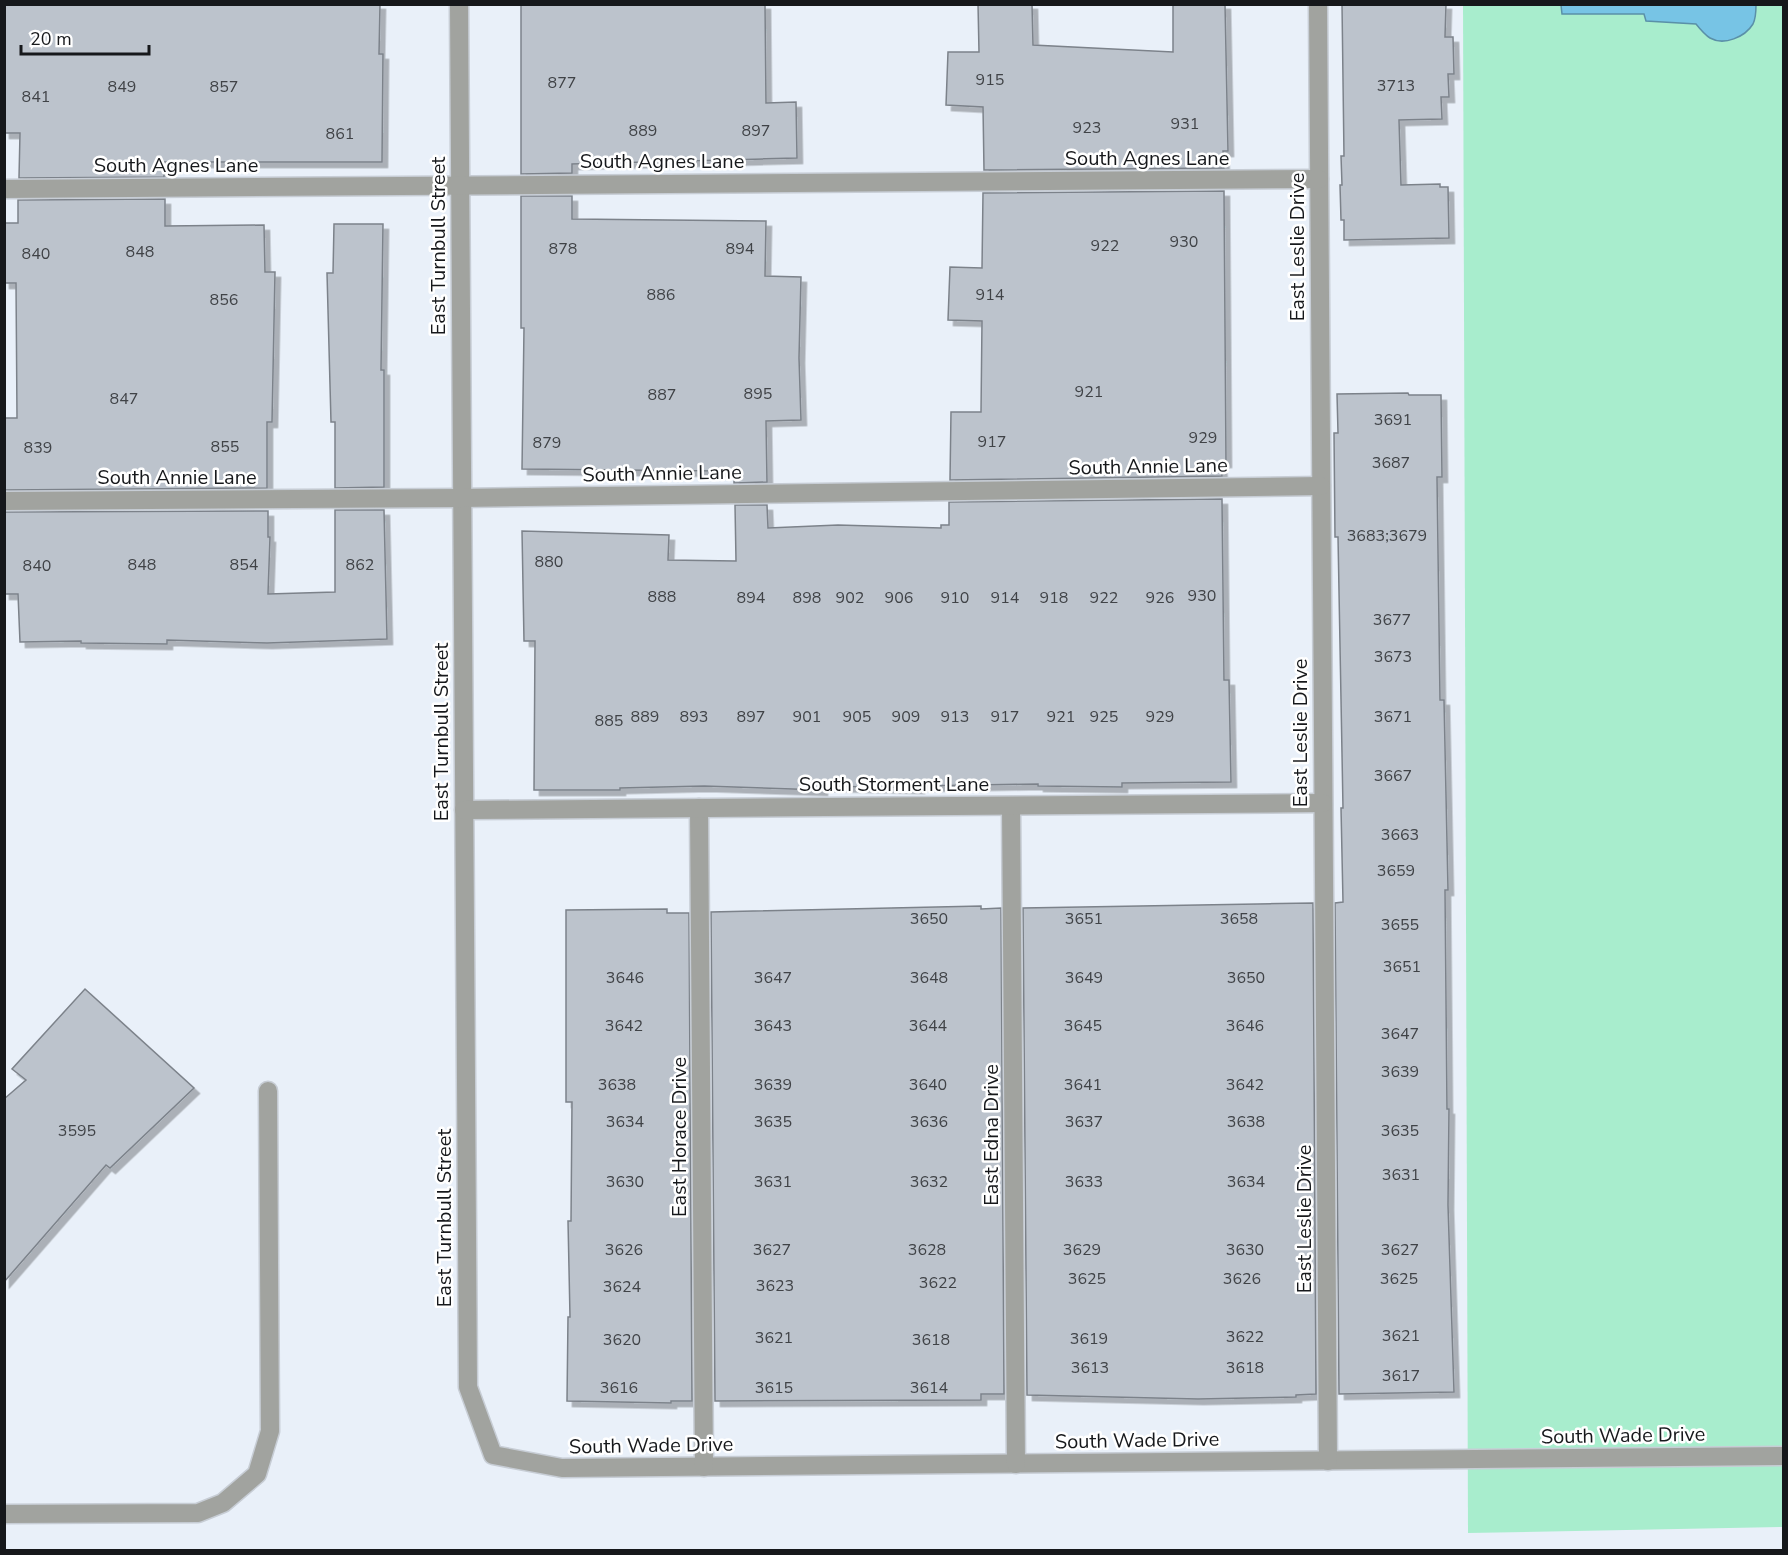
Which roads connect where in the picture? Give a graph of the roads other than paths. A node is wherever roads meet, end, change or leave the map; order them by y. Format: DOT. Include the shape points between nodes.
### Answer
graph roads {
  1 [pos="459,4"];
  2 [pos="1318,4"];
  3 [pos="1319,179"];
  4 [pos="460,185"];
  5 [pos="4,189"];
  6 [pos="1321,486"];
  7 [pos="462,498"];
  8 [pos="4,501"];
  9 [pos="1323,803"];
  10 [pos="1011,806"];
  11 [pos="699,808"];
  12 [pos="464,810"];
  13 [pos="268,1091"];
  14 [pos="493,1455"];
  15 [pos="1784,1456"];
  16 [pos="1328,1461"];
  17 [pos="1016,1464"];
  18 [pos="704,1467"];
  19 [pos="4,1515"];
  1 -- 4 [label="street, East Turnbull Street"];
  2 -- 3 [label="street, East Leslie Drive"];
  3 -- 4 [label="street, South Agnes Lane"];
  3 -- 6 [label="street, East Leslie Drive"];
  4 -- 5 [label="street, South Agnes Lane"];
  4 -- 7 [label="street, East Turnbull Street"];
  6 -- 7 [label="street, South Annie Lane"];
  6 -- 9 [label="street, East Leslie Drive"];
  7 -- 8 [label="street, South Annie Lane"];
  7 -- 12 [label="street, East Turnbull Street"];
  9 -- 10 [label="street, South Storment Lane"];
  9 -- 16 [label="street, East Leslie Drive"];
  10 -- 11 [label="street, South Storment Lane"];
  10 -- 17 [label="street, East Edna Drive"];
  11 -- 12 [label="street, South Storment Lane"];
  11 -- 18 [label="street, East Horace Drive"];
  12 -- 14 [label="street, East Turnbull Street" via="468,1387"];
  13 -- 19 [label="street" via="270,1431 257,1474 223,1503 198,1513"];
  14 -- 18 [label="street, South Wade Drive" via="562,1468"];
  15 -- 16 [label="street, South Wade Drive"];
  16 -- 17 [label="street, South Wade Drive"];
  17 -- 18 [label="street, South Wade Drive"];
}
